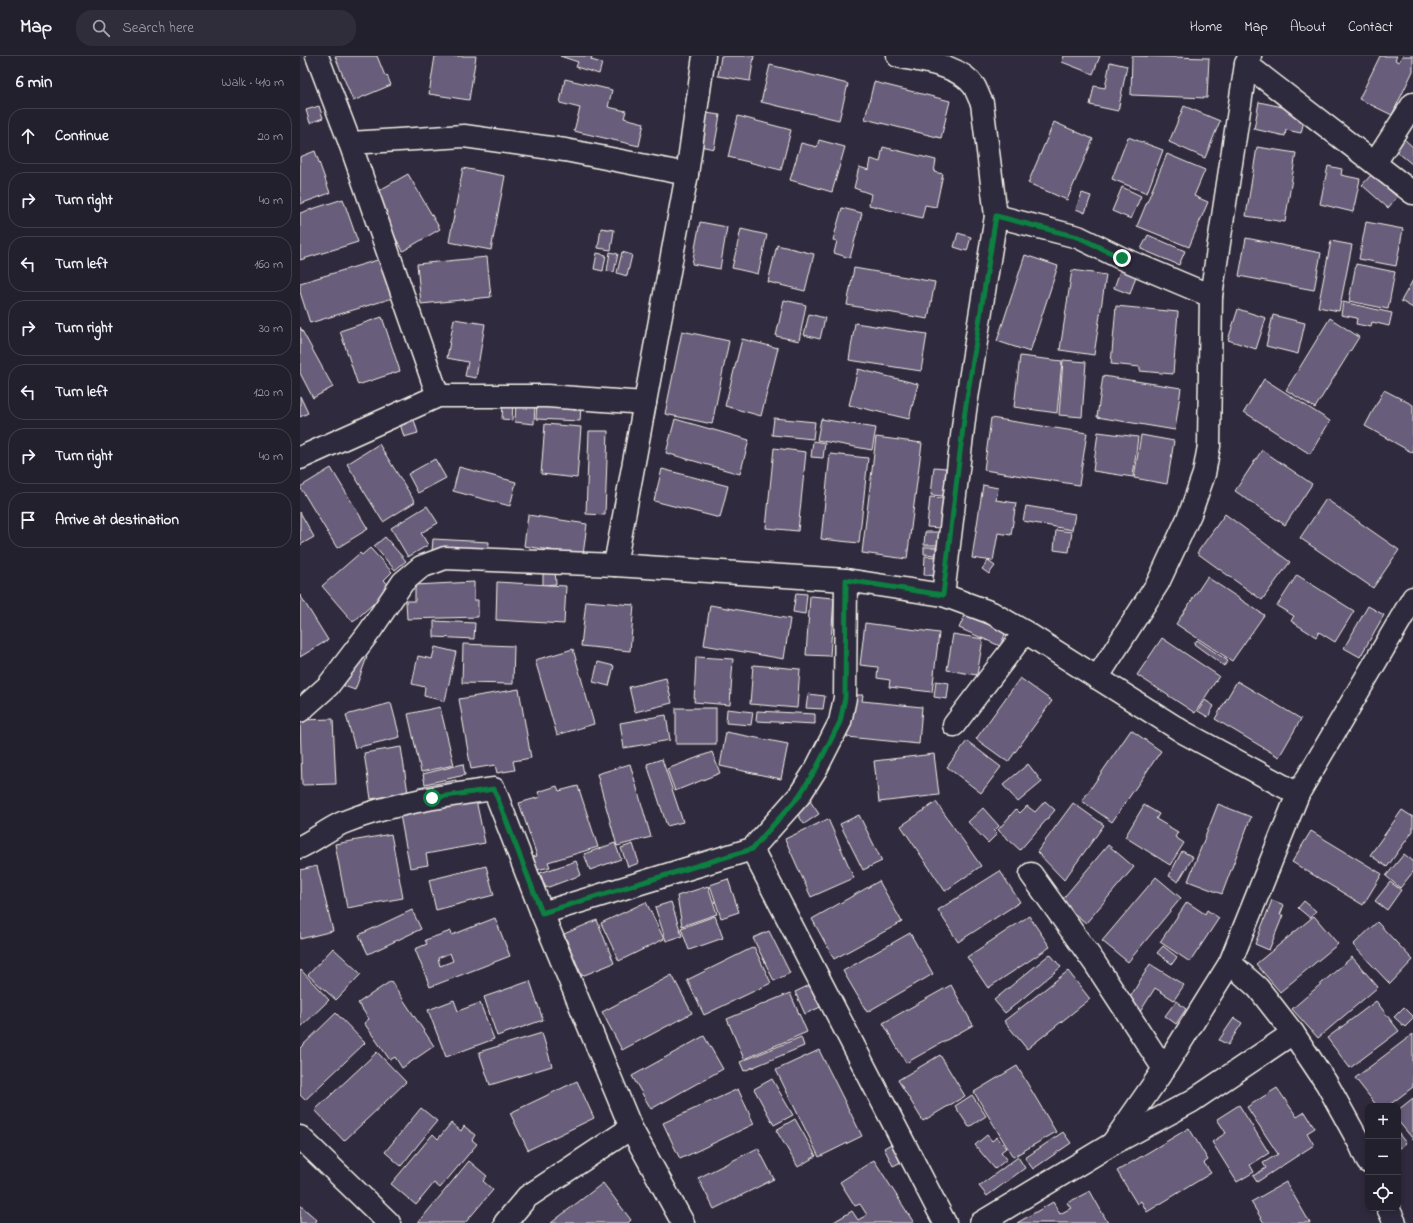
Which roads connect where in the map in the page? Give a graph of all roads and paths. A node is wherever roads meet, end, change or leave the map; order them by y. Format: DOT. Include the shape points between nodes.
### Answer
graph roads {
  1 [pos="318,56"];
  2 [pos="704,56"];
  3 [pos="898,56"];
  4 [pos="1248,60"];
  5 [pos="1413,104"];
  6 [pos="350,143"];
  7 [pos="1375,163"];
  8 [pos="687,174"];
  9 [pos="1413,193"];
  10 [pos="996,216"];
  11 [pos="1210,296"];
  12 [pos="438,396"];
  13 [pos="645,403"];
  14 [pos="300,458"];
  15 [pos="615,565"];
  16 [pos="846,580"];
  17 [pos="943,595"];
  18 [pos="1413,598"];
  19 [pos="1025,632"];
  20 [pos="1097,678"];
  21 [pos="300,710"];
  22 [pos="954,725"];
  23 [pos="1298,794"];
  24 [pos="300,847"];
  25 [pos="752,849"];
  26 [pos="1031,874"];
  27 [pos="542,913"];
  28 [pos="1230,963"];
  29 [pos="1293,1033"];
  30 [pos="1164,1069"];
  31 [pos="631,1128"];
  32 [pos="300,1137"];
  33 [pos="1112,1144"];
  34 [pos="1365,1155"];
  35 [pos="1389,1211"];
  36 [pos="388,1223"];
  37 [pos="505,1223"];
  38 [pos="683,1223"];
  39 [pos="945,1223"];
  40 [pos="982,1223"];
  41 [pos="1395,1223"];
  1 -- 6 [label="street"];
  2 -- 8 [label="street"];
  3 -- 10 [label="street" via="949,68 974,86 982,103"];
  4 -- 7 [label="street"];
  4 -- 11 [label="street"];
  5 -- 7 [label="street"];
  6 -- 8 [label="street" via="464,136 565,150"];
  6 -- 12 [label="street"];
  7 -- 9 [label="street"];
  8 -- 13 [label="street"];
  10 -- 11 [label="street" via="1078,237"];
  10 -- 17 [label="street" via="965,411"];
  11 -- 20 [label="street" via="1209,446 1204,474 1190,514 1158,583"];
  12 -- 13 [label="street" via="547,396"];
  12 -- 14 [label="street"];
  13 -- 15 [label="street"];
  15 -- 16 [label="street"];
  15 -- 21 [label="street" via="445,558 421,567 403,582 328,686"];
  16 -- 17 [label="street"];
  16 -- 25 [label="street" via="845,698 840,722 799,796"];
  17 -- 19 [label="street" via="992,613"];
  18 -- 23 [label="street"];
  19 -- 20 [label="street"];
  19 -- 22 [label="street"];
  20 -- 23 [label="street" via="1183,732"];
  23 -- 28 [label="street"];
  24 -- 27 [label="street" via="342,823 378,811 432,798 494,789"];
  25 -- 27 [label="street"];
  25 -- 39 [label="street"];
  26 -- 30 [label="street" via="1094,962"];
  27 -- 31 [label="street"];
  28 -- 29 [label="street" via="1258,988"];
  28 -- 30 [label="street"];
  29 -- 33 [label="street" via="1192,1101"];
  29 -- 34 [label="street" via="1327,1084"];
  30 -- 33 [label="street"];
  31 -- 37 [label="street" via="527,1197"];
  31 -- 38 [label="street"];
  32 -- 36 [label="street"];
  33 -- 40 [label="street"];
  35 -- 41 [label="street"];
}
